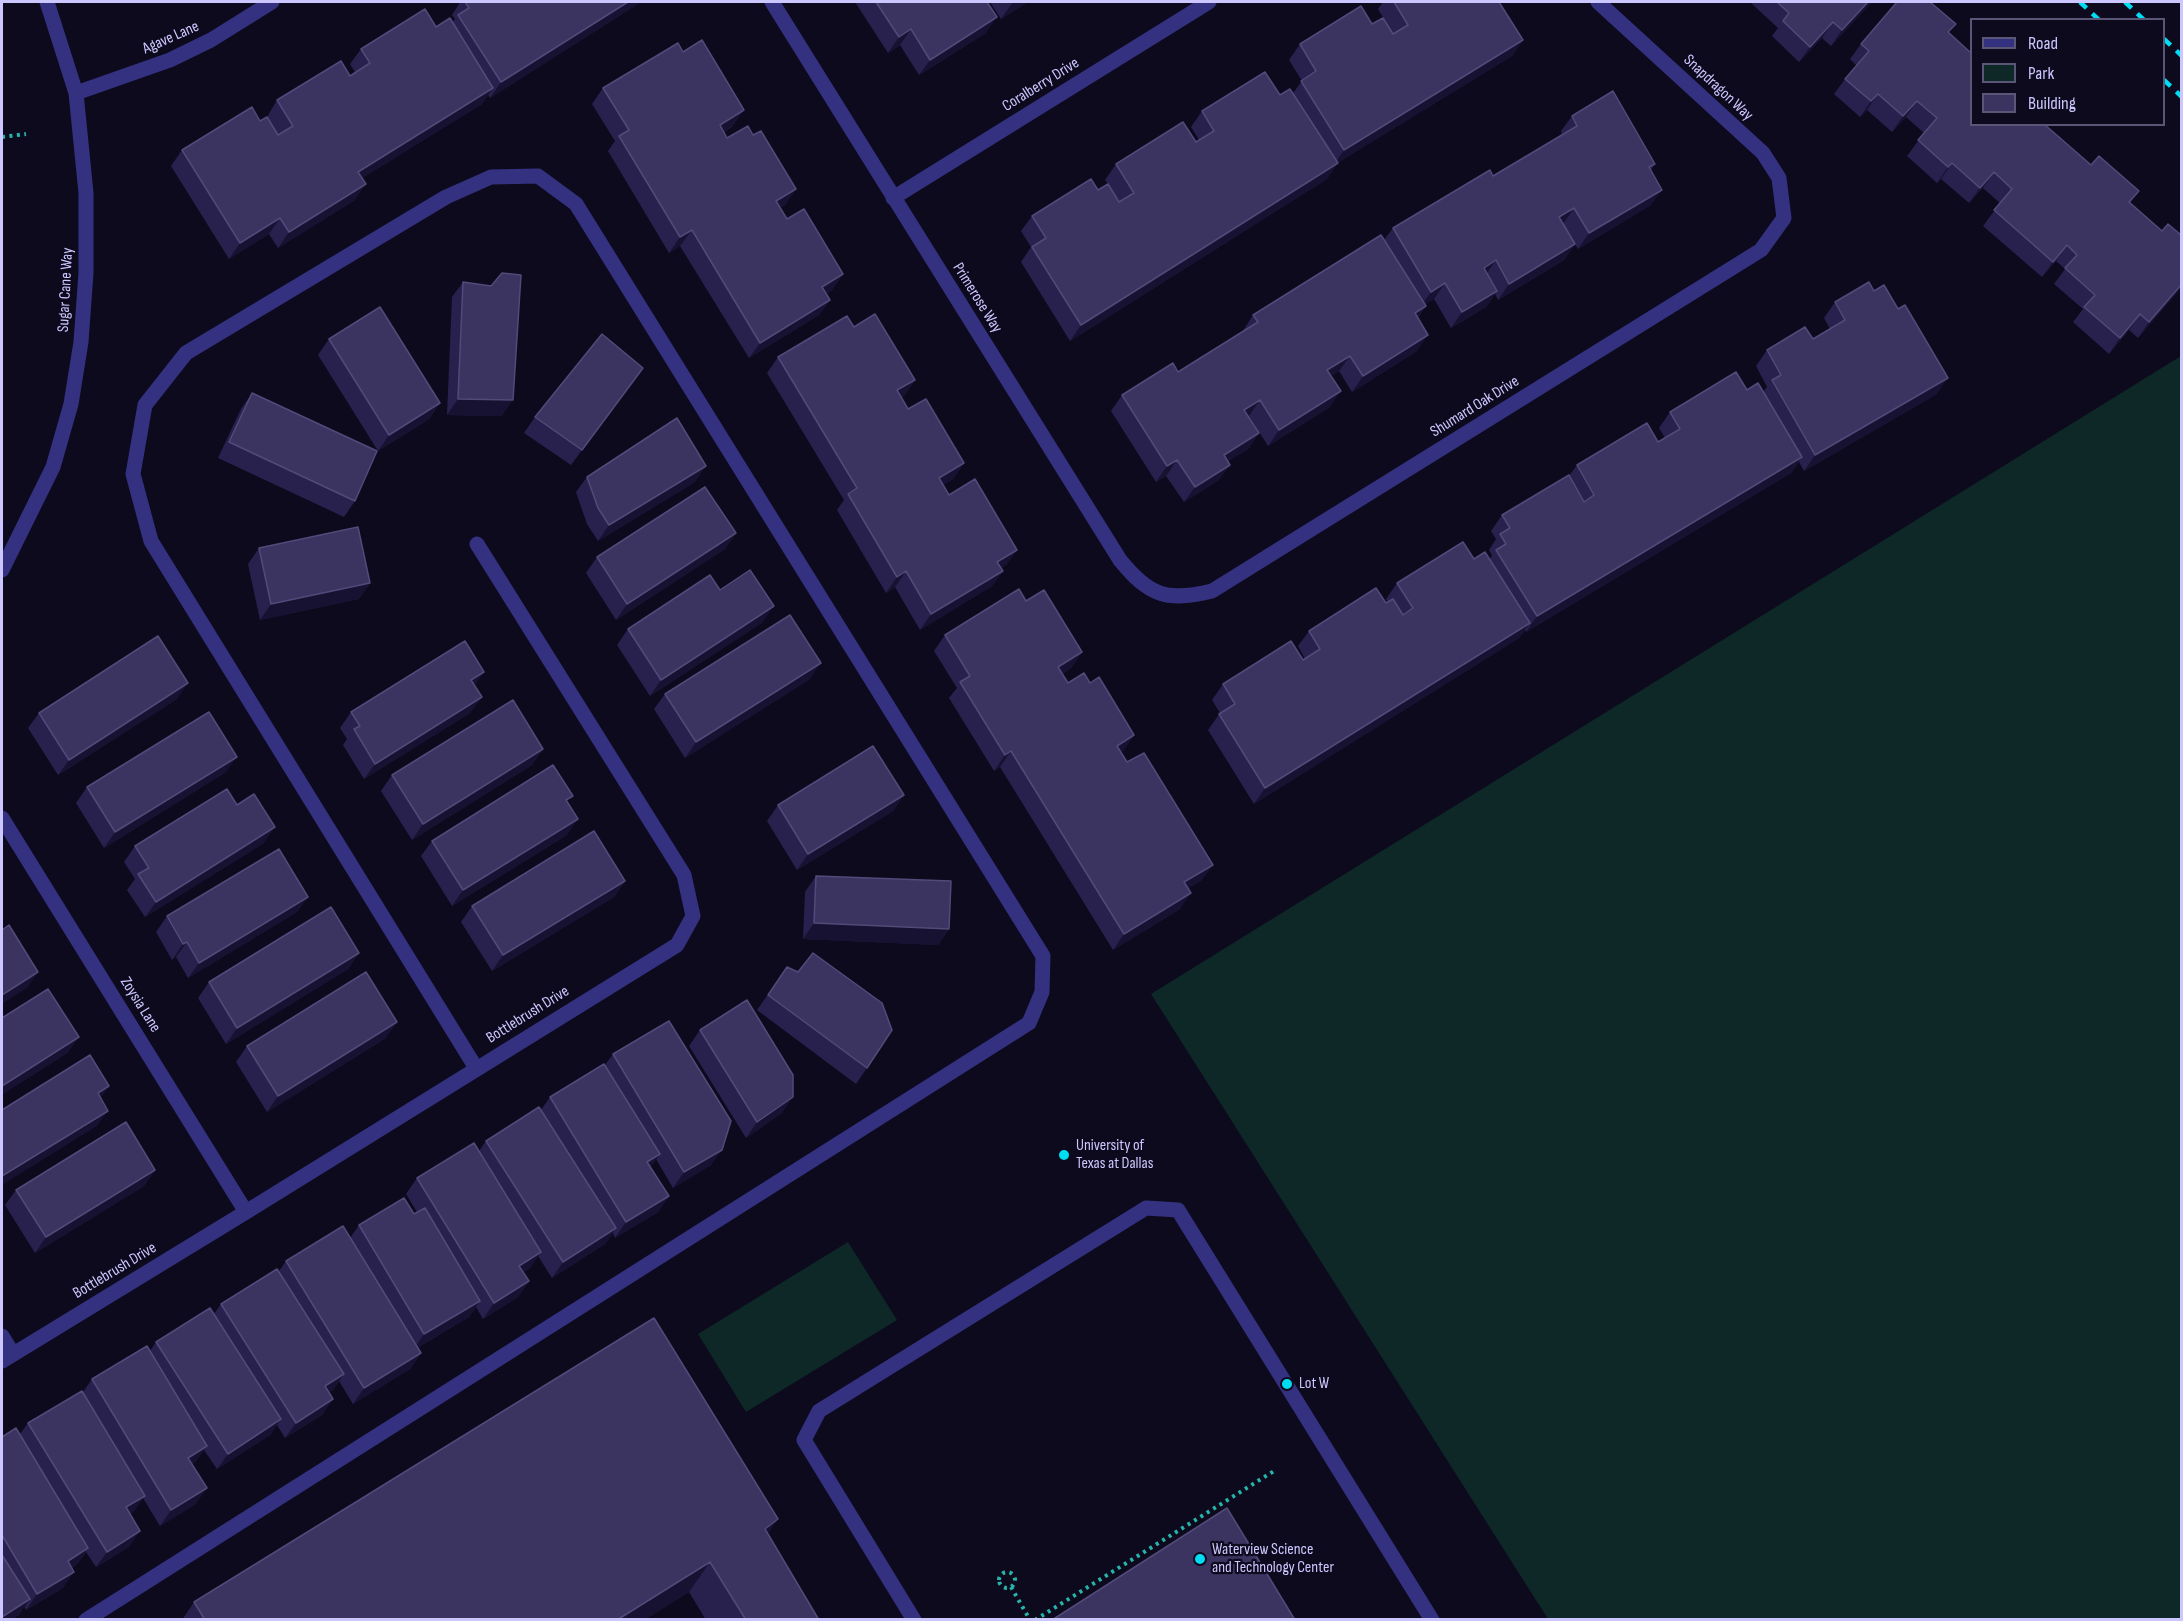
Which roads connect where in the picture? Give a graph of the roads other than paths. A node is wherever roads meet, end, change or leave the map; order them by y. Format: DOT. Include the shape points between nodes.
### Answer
graph roads {
  1 [pos="47,2"];
  2 [pos="272,2"];
  3 [pos="772,2"];
  4 [pos="1209,2"];
  5 [pos="1598,2"];
  6 [pos="76,93"];
  7 [pos="893,198"];
  8 [pos="1784,218"];
  9 [pos="477,544"];
  10 [pos="2,570"];
  11 [pos="1168,597"];
  12 [pos="2,818"];
  13 [pos="476,1068"];
  14 [pos="246,1212"];
  15 [pos="2,1336"];
  16 [pos="7,1358"];
  17 [pos="86,1620"];
  18 [pos="914,1620"];
  19 [pos="1432,1620"];
  1 -- 6 [label="street, Sugar Cane Way"];
  2 -- 6 [label="street, Agave Lane" via="170,60"];
  3 -- 7 [label="street, Primerose Way"];
  4 -- 7 [label="street, Coralberry Drive"];
  5 -- 8 [label="street, Snapdragon Way" via="1763,153 1779,178"];
  6 -- 10 [label="street, Sugar Cane Way" via="86,193 81,342 71,404 53,467"];
  7 -- 11 [label="street, Primerose Way" via="1120,560 1137,582"];
  8 -- 11 [label="street, Shumard Oak Drive" via="1761,250 1212,591"];
  9 -- 13 [label="street, Bottlebrush Drive" via="684,875 693,916 677,945"];
  12 -- 14 [label="street, Zoysia Lane"];
  13 -- 14 [label="street, Bottlebrush Drive"];
  13 -- 17 [label="street" via="151,541 133,474 145,405 186,353 446,197 491,177 538,176 576,204 1043,956 1042,992 1029,1023"];
  14 -- 16 [label="street, Bottlebrush Drive"];
  15 -- 16 [label="street"];
  18 -- 19 [label="street" via="804,1440 819,1412 1146,1208 1178,1210"];
}
